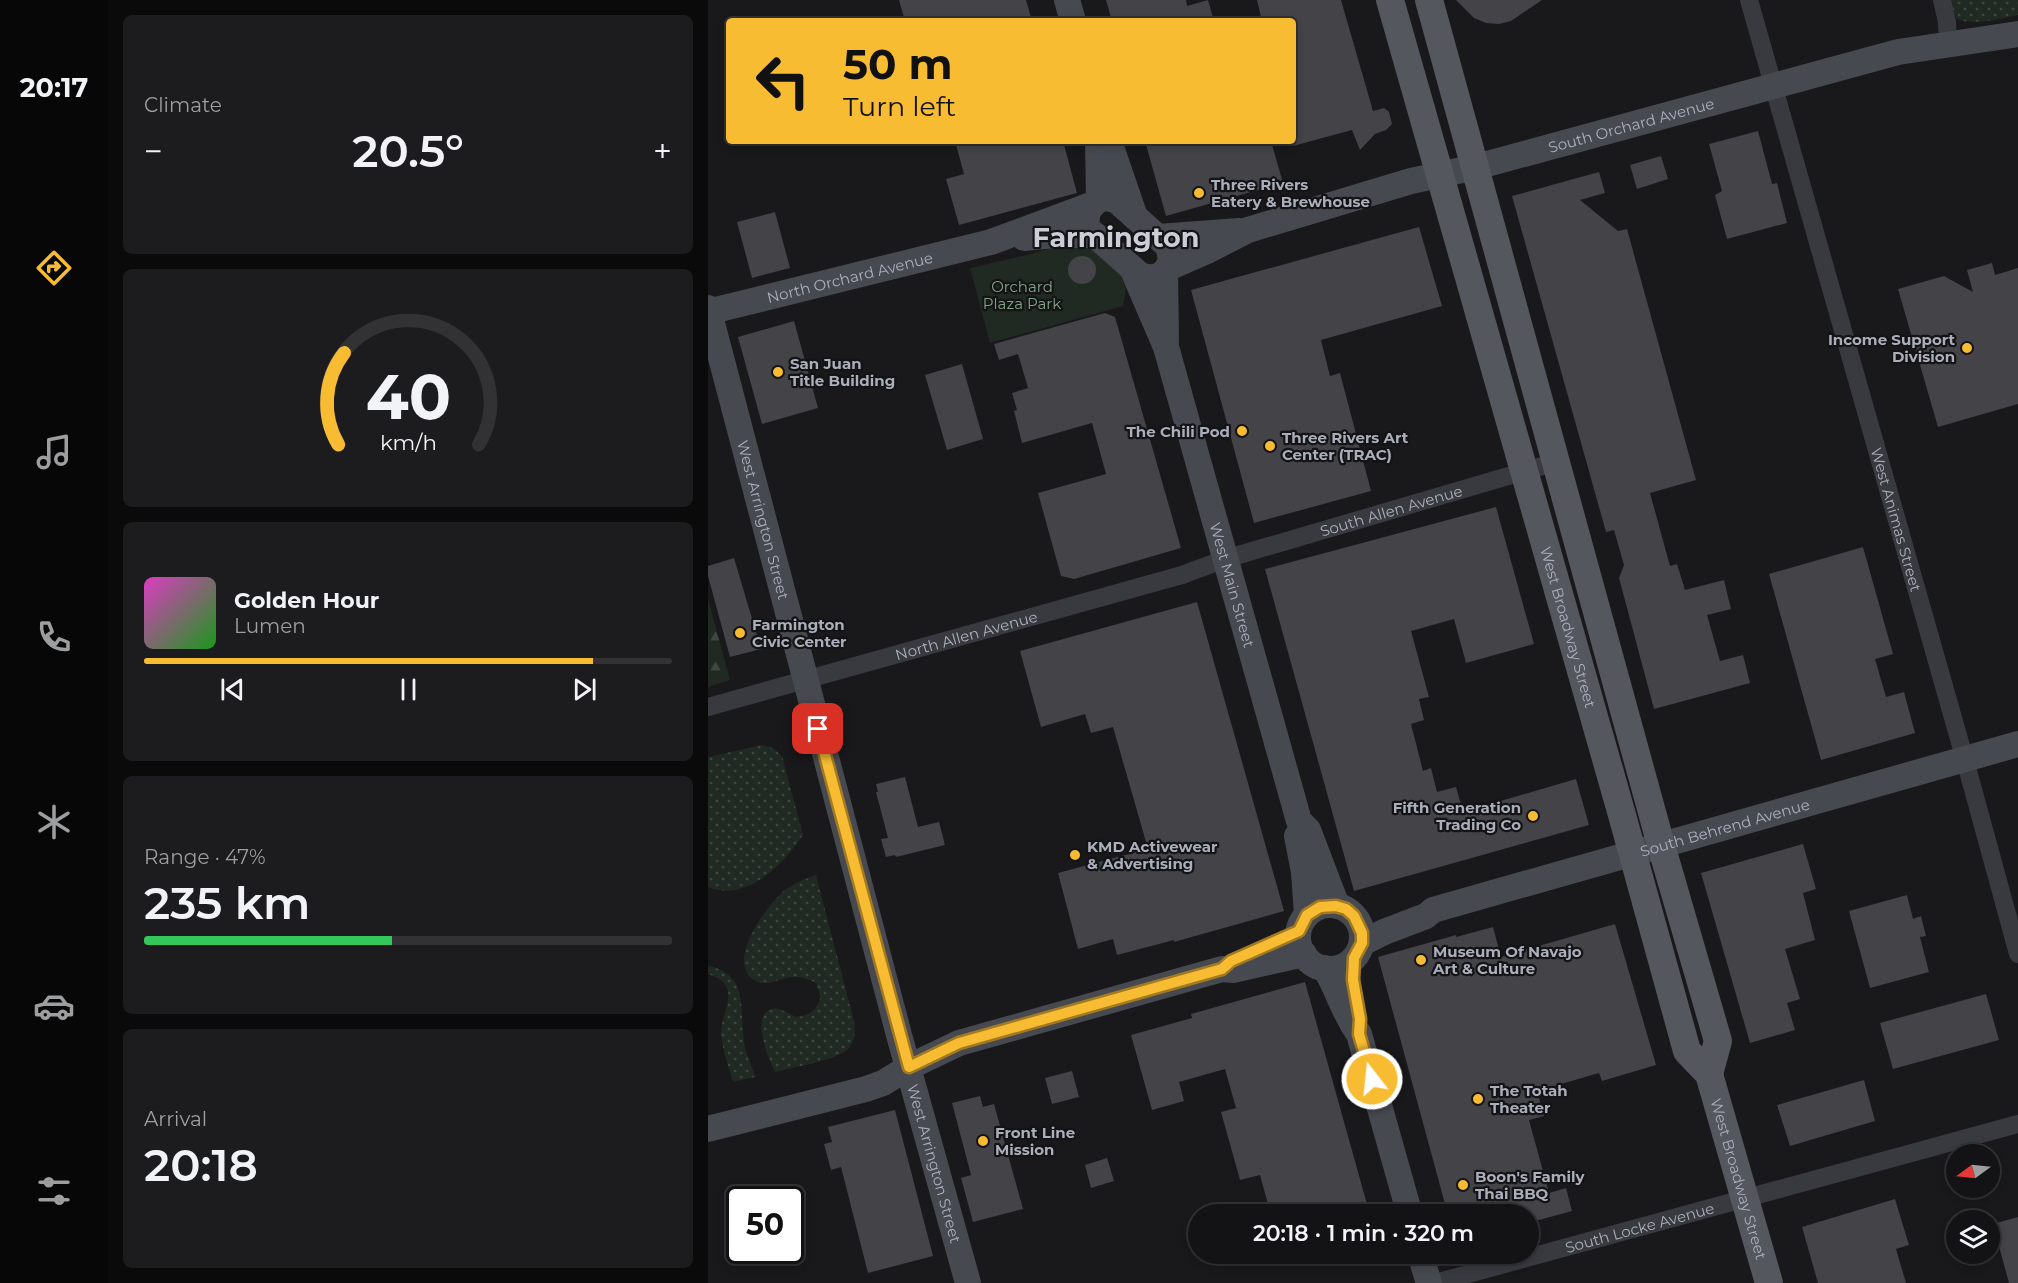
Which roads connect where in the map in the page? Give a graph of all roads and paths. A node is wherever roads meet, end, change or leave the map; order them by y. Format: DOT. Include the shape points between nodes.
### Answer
graph roads {
  1 [pos="1067,0"];
  2 [pos="1390,0"];
  3 [pos="1429,0"];
  4 [pos="1749,0"];
  5 [pos="1942,0"];
  6 [pos="1072,18"];
  7 [pos="2018,34"];
  8 [pos="1948,44"];
  9 [pos="1773,85"];
  10 [pos="1098,144"];
  11 [pos="1110,144"];
  12 [pos="1476,167"];
  13 [pos="1438,173"];
  14 [pos="1095,202"];
  15 [pos="1135,217"];
  16 [pos="1248,230"];
  17 [pos="1095,235"];
  18 [pos="1158,237"];
  19 [pos="991,242"];
  20 [pos="1132,268"];
  21 [pos="1166,269"];
  22 [pos="708,310"];
  23 [pos="1166,347"];
  24 [pos="1556,462"];
  25 [pos="1523,473"];
  26 [pos="1225,559"];
  27 [pos="805,681"];
  28 [pos="708,707"];
  29 [pos="2018,744"];
  30 [pos="1965,760"];
  31 [pos="1299,822"];
  32 [pos="1662,845"];
  33 [pos="1632,854"];
  34 [pos="1433,910"];
  35 [pos="1345,911"];
  36 [pos="1309,942"];
  37 [pos="1358,951"];
  38 [pos="2018,954"];
  39 [pos="1359,1034"];
  40 [pos="909,1067"];
  41 [pos="1709,1074"];
  42 [pos="2018,1124"];
  43 [pos="708,1129"];
  44 [pos="1745,1199"];
  45 [pos="1407,1204"];
  46 [pos="1423,1264"];
  47 [pos="968,1283"];
  48 [pos="1429,1283"];
  49 [pos="1435,1283"];
  50 [pos="1769,1283"];
  1 -- 6 [label="street"];
  2 -- 13 [label="main road, West Broadway Street"];
  3 -- 12 [label="main road"];
  4 -- 9 [label="street, West Animas Street"];
  5 -- 8 [label="street"];
  7 -- 8 [label="street, South Orchard Avenue"];
  8 -- 9 [label="street, South Orchard Avenue" via="1898,52"];
  9 -- 12 [label="street, South Orchard Avenue"];
  9 -- 30 [label="street, West Animas Street"];
  10 -- 14 [label="street"];
  11 -- 15 [label="street"];
  12 -- 13 [label="street, South Orchard Avenue"];
  12 -- 24 [label="main road"];
  13 -- 16 [label="street, South Orchard Avenue"];
  13 -- 25 [label="main road, West Broadway Street"];
  14 -- 15 [label="street" via="1108,198 1117,201"];
  14 -- 17 [label="street" via="1086,216 1086,224"];
  14 -- 19 [label="street, North Orchard Avenue"];
  15 -- 18 [label="street"];
  16 -- 18 [label="street, South Orchard Avenue"];
  16 -- 21 [label="street, South Orchard Avenue"];
  17 -- 19 [label="street, North Orchard Avenue"];
  17 -- 20 [label="street"];
  18 -- 21 [label="street, West Main Street" via="1170,252"];
  19 -- 22 [label="street, North Orchard Avenue"];
  20 -- 21 [label="street" via="1147,277 1155,277"];
  20 -- 23 [label="street, West Main Street"];
  21 -- 23 [label="street, West Main Street"];
  22 -- 27 [label="street, West Arrington Street"];
  23 -- 26 [label="street, West Main Street"];
  24 -- 25 [label="street, South Allen Avenue"];
  24 -- 32 [label="main road"];
  25 -- 26 [label="street, South Allen Avenue"];
  25 -- 33 [label="main road, West Broadway Street"];
  26 -- 27 [label="street, North Allen Avenue" via="1182,575"];
  26 -- 31 [label="street, West Main Street"];
  27 -- 28 [label="street, North Allen Avenue"];
  27 -- 40 [label="street, West Arrington Street"];
  29 -- 30 [label="street, South Behrend Avenue"];
  30 -- 32 [label="street, South Behrend Avenue"];
  30 -- 38 [label="street, West Animas Street"];
  31 -- 35 [label="street, West Main Street" via="1308,830"];
  31 -- 36 [label="street, West Main Street" via="1296,833 1304,872"];
  32 -- 33 [label="street, South Behrend Avenue"];
  32 -- 41 [label="main road" via="1718,1041"];
  33 -- 34 [label="street, South Behrend Avenue"];
  33 -- 41 [label="main road, West Broadway Street" via="1687,1051"];
  34 -- 35 [label="street, South Behrend Avenue" via="1377,915"];
  34 -- 37 [label="street, South Behrend Avenue" via="1384,932"];
  35 -- 36 [label="street" via="1320,907"];
  35 -- 37 [label="street" via="1362,933"];
  36 -- 37 [label="street" via="1341,967"];
  36 -- 39 [label="street, West Main Street"];
  36 -- 40 [label="street" via="1231,961 1222,969 959,1043"];
  37 -- 39 [label="street, West Main Street" via="1353,980"];
  39 -- 45 [label="street, West Main Street"];
  40 -- 43 [label="street" via="883,1083 856,1092"];
  40 -- 47 [label="street, West Arrington Street"];
  41 -- 44 [label="main road, West Broadway Street"];
  42 -- 44 [label="street, South Locke Avenue"];
  44 -- 49 [label="street, South Locke Avenue"];
  44 -- 50 [label="main road, West Broadway Street"];
  46 -- 48 [label="street"];
}
